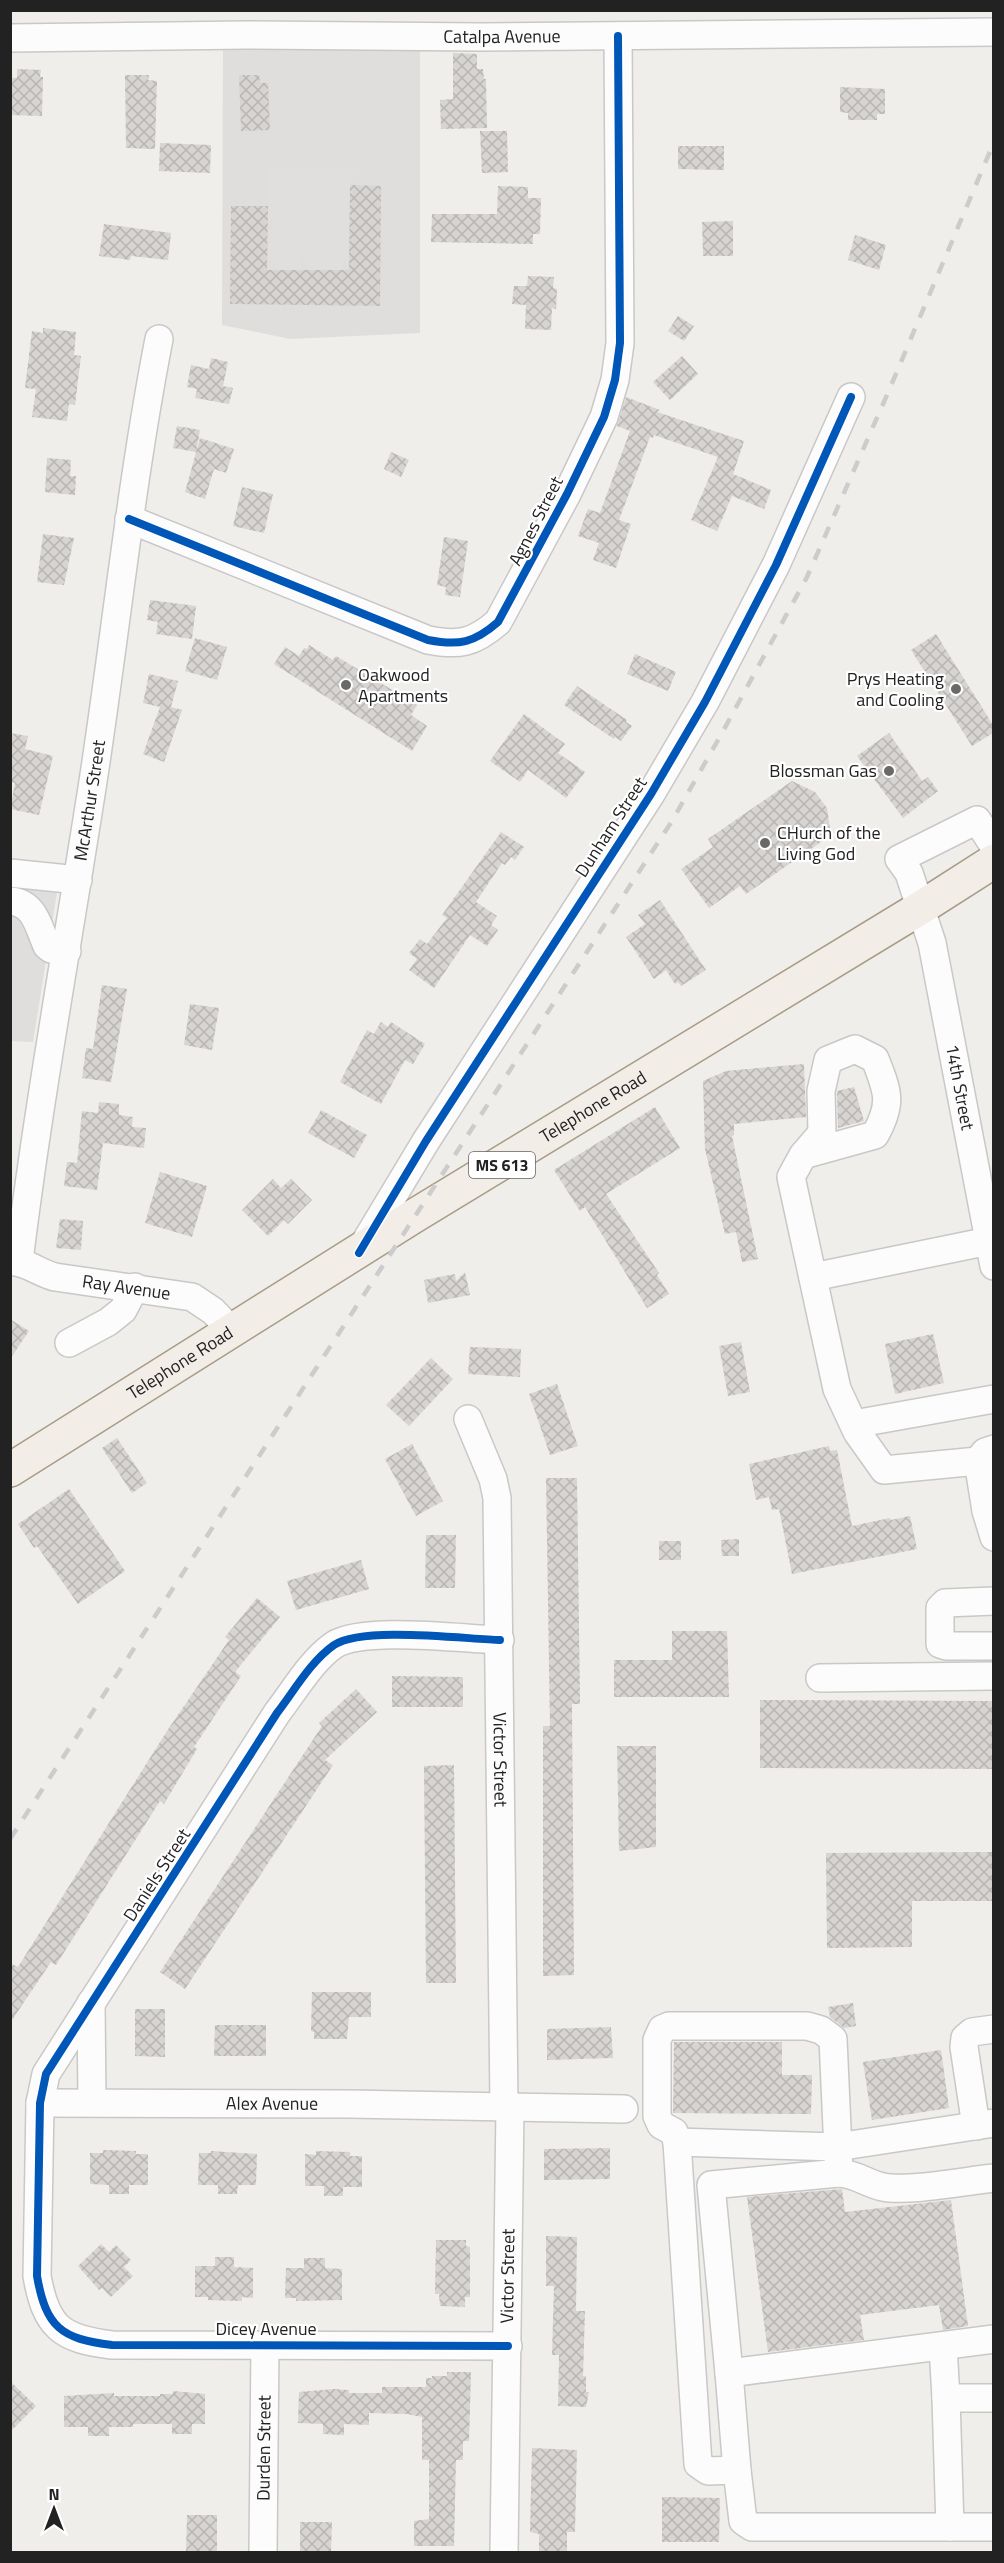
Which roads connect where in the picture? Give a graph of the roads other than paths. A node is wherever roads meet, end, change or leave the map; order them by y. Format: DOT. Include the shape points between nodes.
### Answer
graph roads {
  1 [pos="858,21"];
  2 [pos="993,32"];
  3 [pos="618,36"];
  4 [pos="10,38"];
  5 [pos="159,339"];
  6 [pos="851,397"];
  7 [pos="129,519"];
  8 [pos="993,846"];
  9 [pos="993,861"];
  10 [pos="10,873"];
  11 [pos="78,880"];
  12 [pos="10,901"];
  13 [pos="922,907"];
  14 [pos="66,951"];
  15 [pos="803,1155"];
  16 [pos="987,1192"];
  17 [pos="991,1243"];
  18 [pos="359,1253"];
  19 [pos="15,1261"];
  20 [pos="813,1277"];
  21 [pos="135,1287"];
  22 [pos="232,1331"];
  23 [pos="69,1343"];
  24 [pos="993,1399"];
  25 [pos="468,1419"];
  26 [pos="854,1424"];
  27 [pos="986,1455"];
  28 [pos="10,1470"];
  29 [pos="993,1537"];
  30 [pos="993,1601"];
  31 [pos="500,1640"];
  32 [pos="993,1646"];
  33 [pos="993,1676"];
  34 [pos="820,1678"];
  35 [pos="91,2003"];
  36 [pos="993,2029"];
  37 [pos="92,2102"];
  38 [pos="40,2103"];
  39 [pos="507,2107"];
  40 [pos="624,2109"];
  41 [pos="985,2124"];
  42 [pos="677,2142"];
  43 [pos="707,2143"];
  44 [pos="838,2160"];
  45 [pos="993,2178"];
  46 [pos="711,2185"];
  47 [pos="42,2303"];
  48 [pos="993,2339"];
  49 [pos="265,2344"];
  50 [pos="508,2346"];
  51 [pos="943,2346"];
  52 [pos="729,2373"];
  53 [pos="946,2398"];
  54 [pos="993,2398"];
  55 [pos="737,2470"];
  56 [pos="950,2527"];
  57 [pos="993,2527"];
  58 [pos="263,2553"];
  59 [pos="504,2553"];
  1 -- 2 [label="street, Catalpa Avenue"];
  1 -- 3 [label="street, Catalpa Avenue"];
  3 -- 4 [label="street, Catalpa Avenue"];
  3 -- 7 [label="street, Agnes Street" via="620,343 615,380 604,417 567,494 498,622 466,642 428,640"];
  5 -- 7 [label="street, McArthur Street"];
  6 -- 18 [label="street, Dunham Street" via="776,565 705,702 651,794 432,1131"];
  7 -- 11 [label="street, McArthur Street"];
  8 -- 13 [label="street, 14th Street" via="977,820 899,859"];
  9 -- 13 [label="main road, Telephone Road / MS 613"];
  10 -- 11 [label="street"];
  11 -- 14 [label="street, McArthur Street"];
  12 -- 14 [label="street" via="29,907 47,946"];
  13 -- 16 [label="street, 14th Street"];
  13 -- 18 [label="main road, Telephone Road / MS 613"];
  14 -- 19 [label="street, McArthur Street"];
  15 -- 20 [label="street" via="791,1177"];
  16 -- 17 [label="street, 14th Street"];
  17 -- 20 [label="street"];
  18 -- 22 [label="main road, Telephone Road / MS 613"];
  19 -- 21 [label="street, Ray Avenue" via="41,1274"];
  20 -- 26 [label="street" via="837,1389"];
  21 -- 22 [label="street, Ray Avenue" via="192,1297"];
  21 -- 23 [label="street" via="123,1310"];
  22 -- 28 [label="main road, Telephone Road / MS 613"];
  24 -- 26 [label="street"];
  25 -- 31 [label="street, Victor Street" via="497,1498"];
  26 -- 27 [label="street" via="884,1470"];
  27 -- 29 [label="street" via="986,1511"];
  30 -- 32 [label="street" via="945,1603 940,1608 940,1644"];
  31 -- 35 [label="street, Daniels Street" via="375,1635 336,1644 321,1657 277,1713"];
  31 -- 39 [label="street, Victor Street"];
  33 -- 34 [label="street"];
  35 -- 37 [label="street"];
  35 -- 38 [label="street, Daniels Street" via="46,2074"];
  36 -- 41 [label="street" via="972,2032 965,2038 964,2047"];
  37 -- 38 [label="street, Alex Avenue"];
  37 -- 39 [label="street, Alex Avenue"];
  38 -- 47 [label="street, Daniels Street" via="37,2276"];
  39 -- 40 [label="street, Alex Avenue"];
  39 -- 50 [label="street, Victor Street"];
  41 -- 44 [label="street"];
  42 -- 43 [label="street"];
  42 -- 44 [label="street" via="674,2132 661,2125 657,2116 657,2040 662,2029 807,2026 833,2039"];
  42 -- 55 [label="street" via="698,2464 708,2471"];
  43 -- 44 [label="street"];
  43 -- 46 [label="street"];
  44 -- 45 [label="street" via="854,2174 884,2187"];
  44 -- 46 [label="street"];
  46 -- 52 [label="street"];
  47 -- 49 [label="street, Dicey Avenue" via="53,2324 88,2342"];
  48 -- 51 [label="street"];
  49 -- 50 [label="street, Dicey Avenue"];
  49 -- 58 [label="street, Durden Street"];
  50 -- 59 [label="street, Victor Street"];
  51 -- 52 [label="street"];
  51 -- 53 [label="street"];
  52 -- 55 [label="street"];
  53 -- 54 [label="street"];
  53 -- 56 [label="street"];
  55 -- 56 [label="street" via="743,2521 752,2527"];
  56 -- 57 [label="street"];
}
